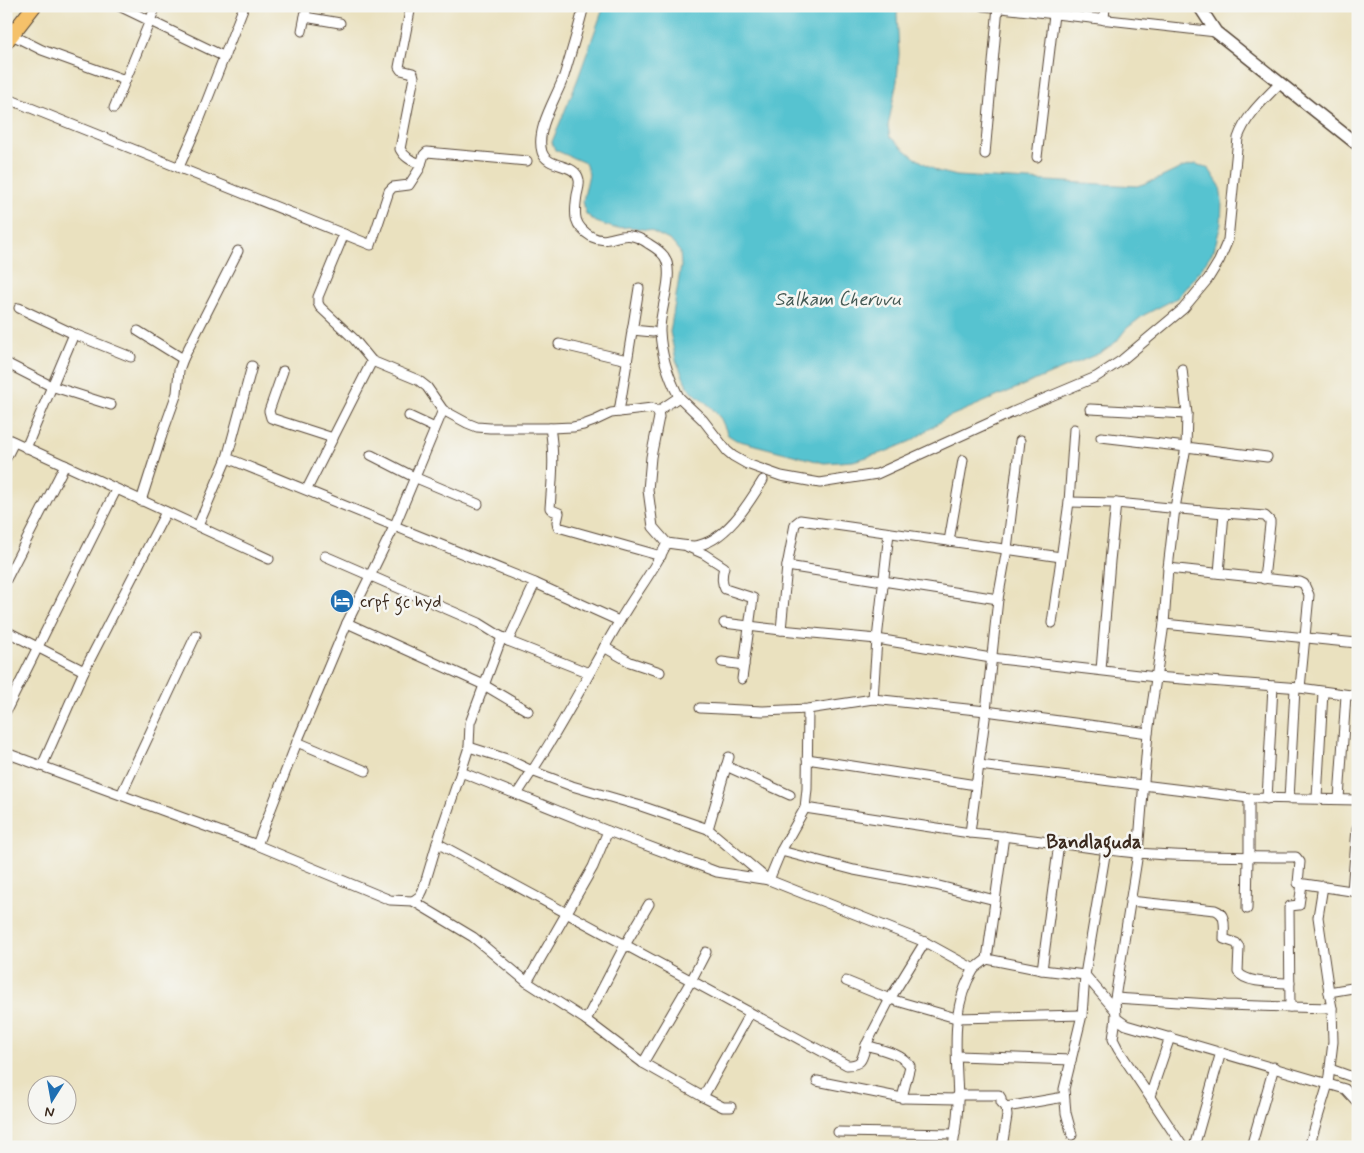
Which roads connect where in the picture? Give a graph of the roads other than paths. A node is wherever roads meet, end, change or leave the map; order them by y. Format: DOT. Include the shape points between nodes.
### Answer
graph roads {
  1 [pos="119,6"];
  2 [pos="156,6"];
  3 [pos="244,6"];
  4 [pos="307,6"];
  5 [pos="411,6"];
  6 [pos="584,6"];
  7 [pos="983,6"];
  8 [pos="1105,6"];
  9 [pos="1199,6"];
  10 [pos="998,7"];
  11 [pos="29,8"];
  12 [pos="1054,10"];
  13 [pos="305,16"];
  14 [pos="1104,20"];
  15 [pos="150,22"];
  16 [pos="340,23"];
  17 [pos="302,31"];
  18 [pos="1216,32"];
  19 [pos="9,39"];
  20 [pos="225,57"];
  21 [pos="125,80"];
  22 [pos="1280,84"];
  23 [pos="6,98"];
  24 [pos="114,108"];
  25 [pos="1358,146"];
  26 [pos="985,154"];
  27 [pos="1037,157"];
  28 [pos="528,161"];
  29 [pos="421,164"];
  30 [pos="179,167"];
  31 [pos="344,234"];
  32 [pos="238,251"];
  33 [pos="639,288"];
  34 [pos="19,308"];
  35 [pos="632,330"];
  36 [pos="138,331"];
  37 [pos="653,332"];
  38 [pos="74,334"];
  39 [pos="559,344"];
  40 [pos="131,357"];
  41 [pos="183,359"];
  42 [pos="627,360"];
  43 [pos="372,361"];
  44 [pos="6,363"];
  45 [pos="252,366"];
  46 [pos="1182,368"];
  47 [pos="283,371"];
  48 [pos="51,386"];
  49 [pos="679,397"];
  50 [pos="110,405"];
  51 [pos="1090,409"];
  52 [pos="443,410"];
  53 [pos="658,411"];
  54 [pos="619,412"];
  55 [pos="1187,414"];
  56 [pos="409,416"];
  57 [pos="435,428"];
  58 [pos="550,428"];
  59 [pos="1074,429"];
  60 [pos="1101,437"];
  61 [pos="333,438"];
  62 [pos="10,440"];
  63 [pos="1020,441"];
  64 [pos="1186,447"];
  65 [pos="26,448"];
  66 [pos="371,455"];
  67 [pos="1267,457"];
  68 [pos="6,458"];
  69 [pos="227,458"];
  70 [pos="963,460"];
  71 [pos="64,465"];
  72 [pos="414,477"];
  73 [pos="763,480"];
  74 [pos="307,489"];
  75 [pos="116,490"];
  76 [pos="141,501"];
  77 [pos="1069,502"];
  78 [pos="1116,503"];
  79 [pos="478,504"];
  80 [pos="1175,508"];
  81 [pos="166,512"];
  82 [pos="1224,513"];
  83 [pos="395,525"];
  84 [pos="198,526"];
  85 [pos="889,533"];
  86 [pos="949,541"];
  87 [pos="667,543"];
  88 [pos="684,545"];
  89 [pos="1007,549"];
  90 [pos="325,556"];
  91 [pos="660,556"];
  92 [pos="1061,557"];
  93 [pos="270,559"];
  94 [pos="787,566"];
  95 [pos="1168,568"];
  96 [pos="1219,572"];
  97 [pos="370,575"];
  98 [pos="1264,579"];
  99 [pos="6,580"];
  100 [pos="884,582"];
  101 [pos="535,583"];
  102 [pos="998,599"];
  103 [pos="619,620"];
  104 [pos="347,623"];
  105 [pos="724,623"];
  106 [pos="1052,623"];
  107 [pos="1164,624"];
  108 [pos="748,626"];
  109 [pos="781,630"];
  110 [pos="6,631"];
  111 [pos="196,635"];
  112 [pos="1304,637"];
  113 [pos="505,639"];
  114 [pos="877,639"];
  115 [pos="1357,643"];
  116 [pos="604,647"];
  117 [pos="38,648"];
  118 [pos="991,658"];
  119 [pos="722,662"];
  120 [pos="744,665"];
  121 [pos="1101,670"];
  122 [pos="84,671"];
  123 [pos="660,672"];
  124 [pos="589,673"];
  125 [pos="1156,677"];
  126 [pos="742,680"];
  127 [pos="484,685"];
  128 [pos="1273,686"];
  129 [pos="1297,688"];
  130 [pos="1323,692"];
  131 [pos="1346,695"];
  132 [pos="1358,696"];
  133 [pos="873,699"];
  134 [pos="700,708"];
  135 [pos="808,709"];
  136 [pos="6,711"];
  137 [pos="528,711"];
  138 [pos="986,711"];
  139 [pos="1148,733"];
  140 [pos="297,742"];
  141 [pos="469,747"];
  142 [pos="6,753"];
  143 [pos="729,757"];
  144 [pos="807,759"];
  145 [pos="979,765"];
  146 [pos="42,766"];
  147 [pos="726,766"];
  148 [pos="366,771"];
  149 [pos="532,771"];
  150 [pos="461,772"];
  151 [pos="976,785"];
  152 [pos="1143,785"];
  153 [pos="517,794"];
  154 [pos="121,795"];
  155 [pos="790,796"];
  156 [pos="1249,798"];
  157 [pos="1317,798"];
  158 [pos="1266,799"];
  159 [pos="1289,799"];
  160 [pos="1339,799"];
  161 [pos="1358,800"];
  162 [pos="805,808"];
  163 [pos="708,828"];
  164 [pos="1357,828"];
  165 [pos="608,831"];
  166 [pos="970,833"];
  167 [pos="1004,836"];
  168 [pos="437,843"];
  169 [pos="1058,843"];
  170 [pos="257,845"];
  171 [pos="1106,849"];
  172 [pos="781,850"];
  173 [pos="1138,853"];
  174 [pos="1248,857"];
  175 [pos="769,880"];
  176 [pos="1302,884"];
  177 [pos="1323,886"];
  178 [pos="1355,892"];
  179 [pos="996,900"];
  180 [pos="413,901"];
  181 [pos="1130,901"];
  182 [pos="649,904"];
  183 [pos="1247,909"];
  184 [pos="566,913"];
  185 [pos="925,942"];
  186 [pos="625,945"];
  187 [pos="706,952"];
  188 [pos="987,959"];
  189 [pos="974,969"];
  190 [pos="1042,970"];
  191 [pos="1085,975"];
  192 [pos="691,981"];
  193 [pos="846,981"];
  194 [pos="528,982"];
  195 [pos="1290,983"];
  196 [pos="1358,987"];
  197 [pos="1329,992"];
  198 [pos="1115,998"];
  199 [pos="890,999"];
  200 [pos="1290,1007"];
  201 [pos="1332,1008"];
  202 [pos="750,1013"];
  203 [pos="1116,1014"];
  204 [pos="1082,1015"];
  205 [pos="956,1018"];
  206 [pos="586,1020"];
  207 [pos="1170,1037"];
  208 [pos="866,1045"];
  209 [pos="1221,1052"];
  210 [pos="957,1056"];
  211 [pos="1071,1060"];
  212 [pos="643,1063"];
  213 [pos="1274,1067"];
  214 [pos="1330,1069"];
  215 [pos="1358,1078"];
  216 [pos="817,1081"];
  217 [pos="1328,1084"];
  218 [pos="1150,1096"];
  219 [pos="703,1097"];
  220 [pos="957,1097"];
  221 [pos="1064,1097"];
  222 [pos="902,1098"];
  223 [pos="1358,1103"];
  224 [pos="1006,1107"];
  225 [pos="731,1108"];
  226 [pos="838,1132"];
  227 [pos="955,1134"];
  228 [pos="1072,1135"];
  229 [pos="953,1147"];
  230 [pos="1002,1147"];
  231 [pos="1183,1147"];
  232 [pos="1194,1147"];
  233 [pos="1251,1147"];
  234 [pos="1309,1147"];
  1 -- 15 [label="street"];
  2 -- 15 [label="street"];
  3 -- 20 [label="street"];
  4 -- 13 [label="street"];
  5 -- 29 [label="street" via="398,67 413,73 414,77 400,149 412,161"];
  6 -- 49 [label="street" via="563,78 544,123 542,150 553,163 565,166 578,176 575,220 579,228 604,240 619,235 639,237 664,256 668,273 660,330 669,377"];
  7 -- 10 [label="street"];
  8 -- 14 [label="street"];
  9 -- 18 [label="street"];
  10 -- 12 [label="street"];
  10 -- 26 [label="street"];
  11 -- 19 [label="highway"];
  12 -- 14 [label="street"];
  12 -- 27 [label="street"];
  13 -- 16 [label="street"];
  13 -- 17 [label="street"];
  14 -- 18 [label="street"];
  15 -- 20 [label="street"];
  15 -- 21 [label="street"];
  18 -- 22 [label="street"];
  19 -- 21 [label="street"];
  20 -- 30 [label="street"];
  21 -- 24 [label="street"];
  22 -- 25 [label="street"];
  22 -- 49 [label="street" via="1250,113 1241,127 1228,240 1208,279 1183,310 1096,377 877,474 820,483 781,476 733,456"];
  23 -- 30 [label="street"];
  28 -- 29 [label="street" via="427,152"];
  29 -- 31 [label="street" via="408,185 393,187 389,191 371,245"];
  30 -- 31 [label="street"];
  31 -- 43 [label="street" via="318,303"];
  32 -- 41 [label="street"];
  33 -- 35 [label="street"];
  34 -- 38 [label="street"];
  35 -- 37 [label="street"];
  35 -- 42 [label="street"];
  36 -- 41 [label="street"];
  38 -- 40 [label="street"];
  38 -- 48 [label="street"];
  39 -- 42 [label="street"];
  41 -- 76 [label="street" via="177,393"];
  42 -- 54 [label="street"];
  43 -- 52 [label="street" via="418,380"];
  43 -- 61 [label="street"];
  44 -- 48 [label="street"];
  45 -- 69 [label="street"];
  46 -- 55 [label="street"];
  47 -- 61 [label="street" via="269,411 271,418"];
  48 -- 50 [label="street"];
  48 -- 65 [label="street"];
  49 -- 53 [label="street"];
  51 -- 55 [label="street"];
  52 -- 57 [label="street"];
  52 -- 58 [label="street" via="477,427"];
  53 -- 54 [label="street" via="652,408"];
  53 -- 87 [label="street" via="648,490 653,527"];
  54 -- 58 [label="street" via="578,426"];
  55 -- 64 [label="street"];
  56 -- 57 [label="street"];
  57 -- 72 [label="street"];
  58 -- 91 [label="street" via="553,478 550,508 559,513 558,527"];
  59 -- 77 [label="street"];
  60 -- 64 [label="street"];
  61 -- 74 [label="street"];
  62 -- 65 [label="street"];
  62 -- 68 [label="street"];
  63 -- 89 [label="street"];
  64 -- 67 [label="street"];
  64 -- 80 [label="street"];
  65 -- 71 [label="street"];
  66 -- 72 [label="street"];
  69 -- 74 [label="street"];
  69 -- 84 [label="street"];
  70 -- 86 [label="street"];
  71 -- 75 [label="street"];
  71 -- 99 [label="street"];
  72 -- 79 [label="street"];
  72 -- 83 [label="street"];
  73 -- 88 [label="street" via="747,505 718,536 695,546"];
  74 -- 83 [label="street"];
  75 -- 76 [label="street"];
  75 -- 117 [label="street"];
  76 -- 81 [label="street"];
  77 -- 78 [label="street"];
  77 -- 92 [label="street"];
  78 -- 80 [label="street"];
  78 -- 121 [label="street"];
  80 -- 82 [label="street"];
  80 -- 95 [label="street"];
  81 -- 84 [label="street"];
  81 -- 122 [label="street"];
  82 -- 96 [label="street"];
  82 -- 98 [label="street" via="1264,516 1270,521"];
  83 -- 97 [label="street"];
  83 -- 101 [label="street"];
  84 -- 93 [label="street"];
  85 -- 86 [label="street"];
  85 -- 94 [label="street" via="797,520"];
  85 -- 100 [label="street"];
  86 -- 89 [label="street"];
  87 -- 88 [label="street"];
  87 -- 91 [label="street"];
  88 -- 108 [label="street" via="724,567 725,589 752,598"];
  89 -- 92 [label="street"];
  89 -- 102 [label="street"];
  90 -- 97 [label="street"];
  91 -- 103 [label="street"];
  92 -- 106 [label="street"];
  94 -- 100 [label="street"];
  94 -- 109 [label="street"];
  95 -- 96 [label="street"];
  95 -- 107 [label="street"];
  96 -- 98 [label="street"];
  97 -- 104 [label="street"];
  97 -- 113 [label="street" via="479,623"];
  98 -- 112 [label="street" via="1304,584 1308,595"];
  100 -- 102 [label="street"];
  100 -- 114 [label="street"];
  101 -- 103 [label="street"];
  101 -- 113 [label="street"];
  102 -- 118 [label="street"];
  103 -- 116 [label="street"];
  104 -- 127 [label="street"];
  104 -- 140 [label="street"];
  105 -- 108 [label="street"];
  107 -- 112 [label="street"];
  107 -- 125 [label="street"];
  108 -- 109 [label="street"];
  108 -- 120 [label="street"];
  109 -- 114 [label="street"];
  110 -- 117 [label="street"];
  111 -- 154 [label="street"];
  112 -- 115 [label="street"];
  112 -- 129 [label="street"];
  113 -- 124 [label="street"];
  113 -- 127 [label="street"];
  114 -- 118 [label="street"];
  114 -- 133 [label="street"];
  116 -- 123 [label="street" via="630,662"];
  116 -- 124 [label="street"];
  117 -- 122 [label="street"];
  117 -- 136 [label="street"];
  118 -- 121 [label="street"];
  118 -- 138 [label="street"];
  119 -- 120 [label="street"];
  120 -- 126 [label="street"];
  121 -- 125 [label="street"];
  122 -- 146 [label="street"];
  124 -- 149 [label="street"];
  125 -- 128 [label="street"];
  125 -- 139 [label="street"];
  127 -- 137 [label="street"];
  127 -- 141 [label="street" via="470,723"];
  128 -- 129 [label="street"];
  128 -- 158 [label="street"];
  129 -- 130 [label="street"];
  129 -- 159 [label="street"];
  130 -- 131 [label="street"];
  130 -- 157 [label="street"];
  131 -- 132 [label="street"];
  131 -- 160 [label="street"];
  133 -- 135 [label="street"];
  133 -- 138 [label="street"];
  134 -- 135 [label="street"];
  135 -- 144 [label="street"];
  138 -- 139 [label="street"];
  138 -- 145 [label="street"];
  139 -- 152 [label="street"];
  140 -- 148 [label="street"];
  140 -- 170 [label="street"];
  141 -- 149 [label="street"];
  141 -- 150 [label="street"];
  142 -- 146 [label="street"];
  143 -- 147 [label="street"];
  144 -- 151 [label="street"];
  144 -- 162 [label="street"];
  145 -- 151 [label="street"];
  145 -- 152 [label="street"];
  146 -- 154 [label="street"];
  147 -- 155 [label="street"];
  147 -- 163 [label="street"];
  149 -- 153 [label="street"];
  149 -- 163 [label="street"];
  150 -- 153 [label="street"];
  150 -- 168 [label="street"];
  151 -- 166 [label="street"];
  152 -- 156 [label="street"];
  152 -- 173 [label="street"];
  153 -- 165 [label="street"];
  154 -- 170 [label="street"];
  156 -- 158 [label="street"];
  156 -- 174 [label="street"];
  157 -- 159 [label="street"];
  157 -- 160 [label="street"];
  158 -- 159 [label="street"];
  160 -- 161 [label="street"];
  162 -- 166 [label="street"];
  162 -- 172 [label="street"];
  163 -- 175 [label="street"];
  164 -- 178 [label="street"];
  165 -- 175 [label="street" via="716,872"];
  165 -- 184 [label="street" via="593,867"];
  166 -- 167 [label="street"];
  167 -- 169 [label="street"];
  167 -- 179 [label="street"];
  168 -- 180 [label="street" via="423,890"];
  168 -- 184 [label="street"];
  169 -- 171 [label="street"];
  169 -- 190 [label="street"];
  170 -- 180 [label="street" via="390,900"];
  171 -- 173 [label="street"];
  171 -- 191 [label="street"];
  172 -- 175 [label="street"];
  172 -- 179 [label="street" via="854,870"];
  173 -- 174 [label="street"];
  173 -- 181 [label="street"];
  174 -- 176 [label="street" via="1299,858 1297,881"];
  174 -- 183 [label="street"];
  175 -- 185 [label="street"];
  176 -- 177 [label="street"];
  176 -- 195 [label="street" via="1299,904 1289,908"];
  177 -- 178 [label="street"];
  177 -- 197 [label="street" via="1318,917"];
  179 -- 188 [label="street"];
  180 -- 194 [label="street" via="473,937"];
  181 -- 195 [label="street" via="1221,912 1224,939 1239,947 1240,976 1248,980"];
  181 -- 198 [label="street"];
  182 -- 186 [label="street"];
  184 -- 186 [label="street"];
  184 -- 194 [label="street"];
  185 -- 189 [label="street"];
  185 -- 199 [label="street"];
  186 -- 192 [label="street"];
  186 -- 206 [label="street"];
  187 -- 192 [label="street"];
  188 -- 189 [label="street"];
  188 -- 190 [label="street"];
  189 -- 205 [label="street" via="965,983"];
  190 -- 191 [label="street"];
  191 -- 203 [label="street"];
  191 -- 204 [label="street"];
  192 -- 202 [label="street"];
  192 -- 212 [label="street"];
  193 -- 199 [label="street"];
  194 -- 206 [label="street"];
  195 -- 200 [label="street"];
  196 -- 197 [label="street"];
  197 -- 201 [label="street"];
  198 -- 200 [label="street"];
  198 -- 203 [label="street"];
  199 -- 205 [label="street"];
  199 -- 208 [label="street"];
  200 -- 201 [label="street"];
  201 -- 214 [label="street"];
  202 -- 208 [label="street" via="847,1065 856,1065 862,1060"];
  202 -- 219 [label="street"];
  203 -- 207 [label="street" via="1126,1025"];
  203 -- 218 [label="street" via="1114,1044"];
  204 -- 205 [label="street"];
  204 -- 211 [label="street"];
  205 -- 210 [label="street"];
  206 -- 212 [label="street"];
  207 -- 209 [label="street"];
  207 -- 218 [label="street"];
  208 -- 222 [label="street" via="907,1061 910,1066"];
  209 -- 213 [label="street"];
  209 -- 232 [label="street"];
  210 -- 211 [label="street"];
  210 -- 220 [label="street"];
  211 -- 221 [label="street"];
  212 -- 219 [label="street"];
  213 -- 217 [label="street"];
  213 -- 233 [label="street"];
  214 -- 215 [label="street"];
  214 -- 217 [label="street"];
  216 -- 222 [label="street"];
  217 -- 223 [label="street" via="1344,1089"];
  217 -- 234 [label="street"];
  218 -- 231 [label="street"];
  219 -- 225 [label="street"];
  220 -- 222 [label="street"];
  220 -- 224 [label="street" via="999,1095"];
  220 -- 227 [label="street"];
  221 -- 224 [label="street"];
  221 -- 228 [label="street"];
  224 -- 230 [label="street"];
  226 -- 227 [label="street"];
  227 -- 229 [label="street"];
}
